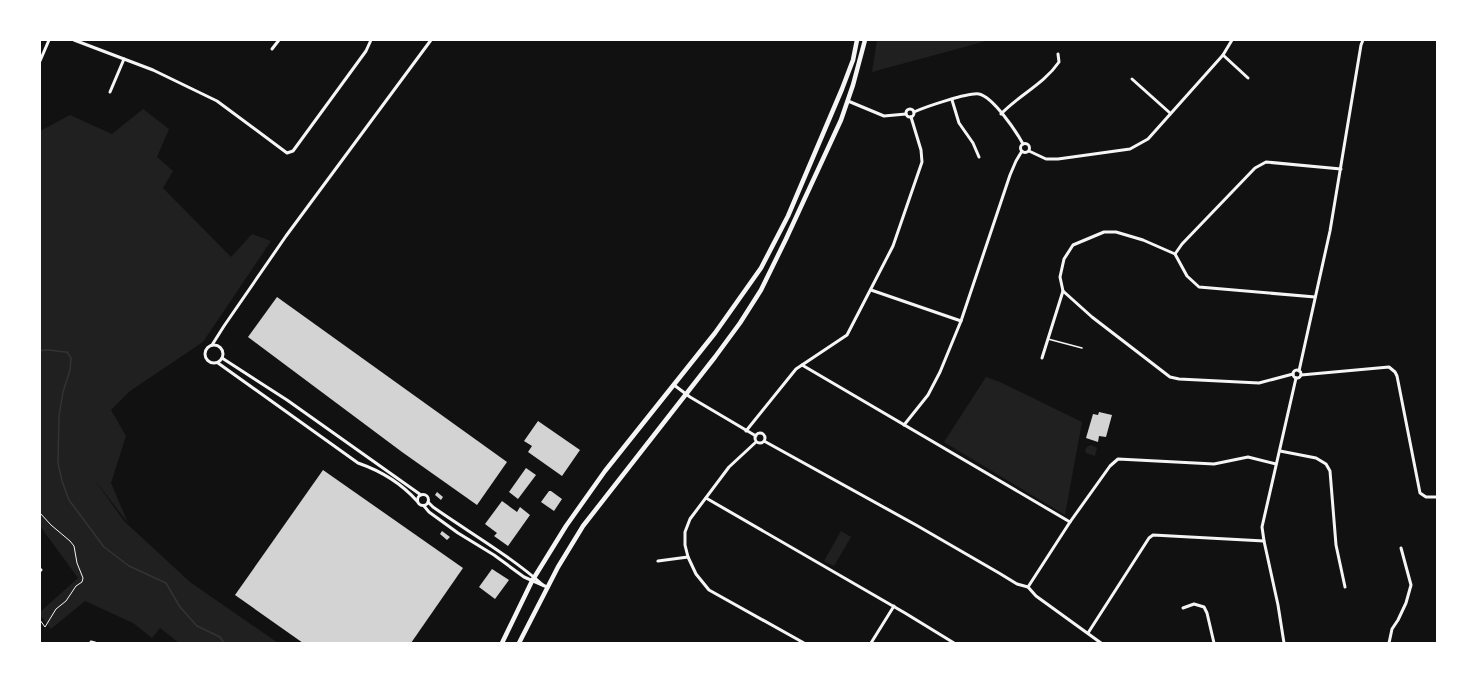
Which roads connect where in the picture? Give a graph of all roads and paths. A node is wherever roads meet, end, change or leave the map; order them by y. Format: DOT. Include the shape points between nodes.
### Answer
graph roads {
  1 [pos="49,40"];
  2 [pos="74,40"];
  3 [pos="279,40"];
  4 [pos="371,40"];
  5 [pos="431,40"];
  6 [pos="857,40"];
  7 [pos="864,40"];
  8 [pos="1232,40"];
  9 [pos="1363,40"];
  10 [pos="272,49"];
  11 [pos="1058,54"];
  12 [pos="1223,55"];
  13 [pos="124,59"];
  14 [pos="40,61"];
  15 [pos="1248,78"];
  16 [pos="1132,79"];
  17 [pos="110,92"];
  18 [pos="952,100"];
  19 [pos="848,101"];
  20 [pos="914,112"];
  21 [pos="1170,113"];
  22 [pos="906,114"];
  23 [pos="1001,114"];
  24 [pos="911,117"];
  25 [pos="1023,144"];
  26 [pos="1022,151"];
  27 [pos="1029,151"];
  28 [pos="979,157"];
  29 [pos="1341,169"];
  30 [pos="1175,254"];
  31 [pos="871,290"];
  32 [pos="1063,291"];
  33 [pos="1315,296"];
  34 [pos="961,321"];
  35 [pos="1048,339"];
  36 [pos="212,345"];
  37 [pos="1082,348"];
  38 [pos="222,358"];
  39 [pos="1042,358"];
  40 [pos="218,363"];
  41 [pos="802,365"];
  42 [pos="1298,371"];
  43 [pos="1293,374"];
  44 [pos="1301,375"];
  45 [pos="1296,378"];
  46 [pos="674,385"];
  47 [pos="686,394"];
  48 [pos="904,425"];
  49 [pos="746,431"];
  50 [pos="756,436"];
  51 [pos="764,441"];
  52 [pos="756,442"];
  53 [pos="1280,451"];
  54 [pos="1276,464"];
  55 [pos="421,495"];
  56 [pos="1437,497"];
  57 [pos="706,498"];
  58 [pos="417,501"];
  59 [pos="428,502"];
  60 [pos="424,506"];
  61 [pos="40,513"];
  62 [pos="1070,522"];
  63 [pos="1264,541"];
  64 [pos="1401,548"];
  65 [pos="688,557"];
  66 [pos="658,561"];
  67 [pos="533,579"];
  68 [pos="546,587"];
  69 [pos="1028,587"];
  70 [pos="1345,587"];
  71 [pos="894,606"];
  72 [pos="1183,608"];
  73 [pos="40,620"];
  74 [pos="1088,633"];
  75 [pos="502,643"];
  76 [pos="519,643"];
  77 [pos="804,643"];
  78 [pos="871,643"];
  79 [pos="954,643"];
  80 [pos="1101,643"];
  81 [pos="1214,643"];
  82 [pos="1284,643"];
  83 [pos="1389,643"];
  1 -- 14 [label="street"];
  2 -- 13 [label="street"];
  3 -- 10 [label="street"];
  4 -- 13 [label="street" via="366,51 293,151 287,153 217,101"];
  5 -- 36 [label="street" via="286,236"];
  6 -- 46 [label="highway" via="853,60 842,89 771,251 732,311"];
  7 -- 19 [label="highway"];
  8 -- 12 [label="street"];
  9 -- 29 [label="street"];
  11 -- 23 [label="street" via="1059,62 1054,70"];
  12 -- 15 [label="street"];
  12 -- 21 [label="street"];
  13 -- 17 [label="street"];
  16 -- 21 [label="street"];
  18 -- 20 [label="street"];
  18 -- 23 [label="street" via="980,94 993,102"];
  18 -- 28 [label="street" via="959,123 974,143"];
  19 -- 22 [label="street" via="884,116"];
  19 -- 47 [label="highway" via="761,290 740,323"];
  20 -- 22 [label="street" via="910,110"];
  20 -- 24 [label="street"];
  21 -- 27 [label="street" via="1148,139 1130,149 1053,159"];
  22 -- 24 [label="street"];
  23 -- 25 [label="street"];
  24 -- 31 [label="street" via="922,162 893,246"];
  25 -- 26 [label="street"];
  25 -- 27 [label="street" via="1029,146"];
  26 -- 27 [label="street"];
  26 -- 34 [label="street" via="1010,175"];
  29 -- 30 [label="street" via="1266,162 1261,164"];
  29 -- 33 [label="street"];
  30 -- 32 [label="street" via="1143,240 1116,232 1104,232 1073,245 1064,259 1060,277"];
  30 -- 33 [label="street" via="1187,276 1199,287"];
  31 -- 34 [label="street"];
  31 -- 41 [label="street" via="847,335"];
  32 -- 35 [label="street"];
  32 -- 43 [label="street" via="1092,317 1175,378 1259,384"];
  33 -- 42 [label="street"];
  34 -- 48 [label="street" via="928,395"];
  35 -- 37 [label="lane"];
  35 -- 39 [label="street"];
  36 -- 38 [label="street" via="221,348"];
  36 -- 40 [label="street" via="206,348 204,357 208,362"];
  38 -- 40 [label="street"];
  38 -- 55 [label="street" via="287,400"];
  40 -- 58 [label="street" via="358,463 385,475"];
  41 -- 48 [label="street"];
  41 -- 49 [label="street"];
  42 -- 43 [label="street"];
  42 -- 44 [label="street"];
  43 -- 45 [label="street"];
  44 -- 45 [label="street"];
  44 -- 56 [label="street" via="1389,367 1395,372 1420,493 1426,497"];
  45 -- 53 [label="street"];
  46 -- 47 [label="street"];
  46 -- 67 [label="highway" via="605,471"];
  47 -- 49 [label="street"];
  47 -- 68 [label="highway" via="583,526"];
  48 -- 62 [label="street"];
  49 -- 50 [label="street"];
  50 -- 51 [label="street" via="763,434"];
  50 -- 52 [label="street"];
  51 -- 52 [label="street"];
  51 -- 69 [label="street" via="903,517 1017,584"];
  52 -- 57 [label="street" via="729,467"];
  53 -- 54 [label="street"];
  53 -- 70 [label="street" via="1316,458 1326,464 1330,471 1336,545"];
  54 -- 62 [label="street" via="1248,457 1214,464 1118,459 1110,466"];
  54 -- 63 [label="street" via="1263,521"];
  55 -- 58 [label="street"];
  55 -- 59 [label="street" via="428,497"];
  57 -- 65 [label="street" via="690,519 685,532"];
  57 -- 71 [label="street"];
  58 -- 60 [label="street"];
  59 -- 60 [label="street"];
  59 -- 67 [label="street" via="468,532 498,549"];
  60 -- 67 [label="street" via="458,533 524,577"];
  61 -- 73 [label="path" via="74,546 76,563 83,578 66,601 56,609 45,627"];
  62 -- 69 [label="street"];
  63 -- 74 [label="street" via="1153,535"];
  63 -- 82 [label="street"];
  64 -- 83 [label="street" via="1411,585 1406,603 1392,629"];
  65 -- 66 [label="street"];
  65 -- 77 [label="street" via="696,574 709,590"];
  67 -- 68 [label="street"];
  67 -- 75 [label="highway"];
  68 -- 76 [label="highway"];
  69 -- 74 [label="street" via="1036,596"];
  71 -- 78 [label="street"];
  71 -- 79 [label="street"];
  72 -- 81 [label="street" via="1194,604 1204,607"];
  74 -- 80 [label="street"];
}
